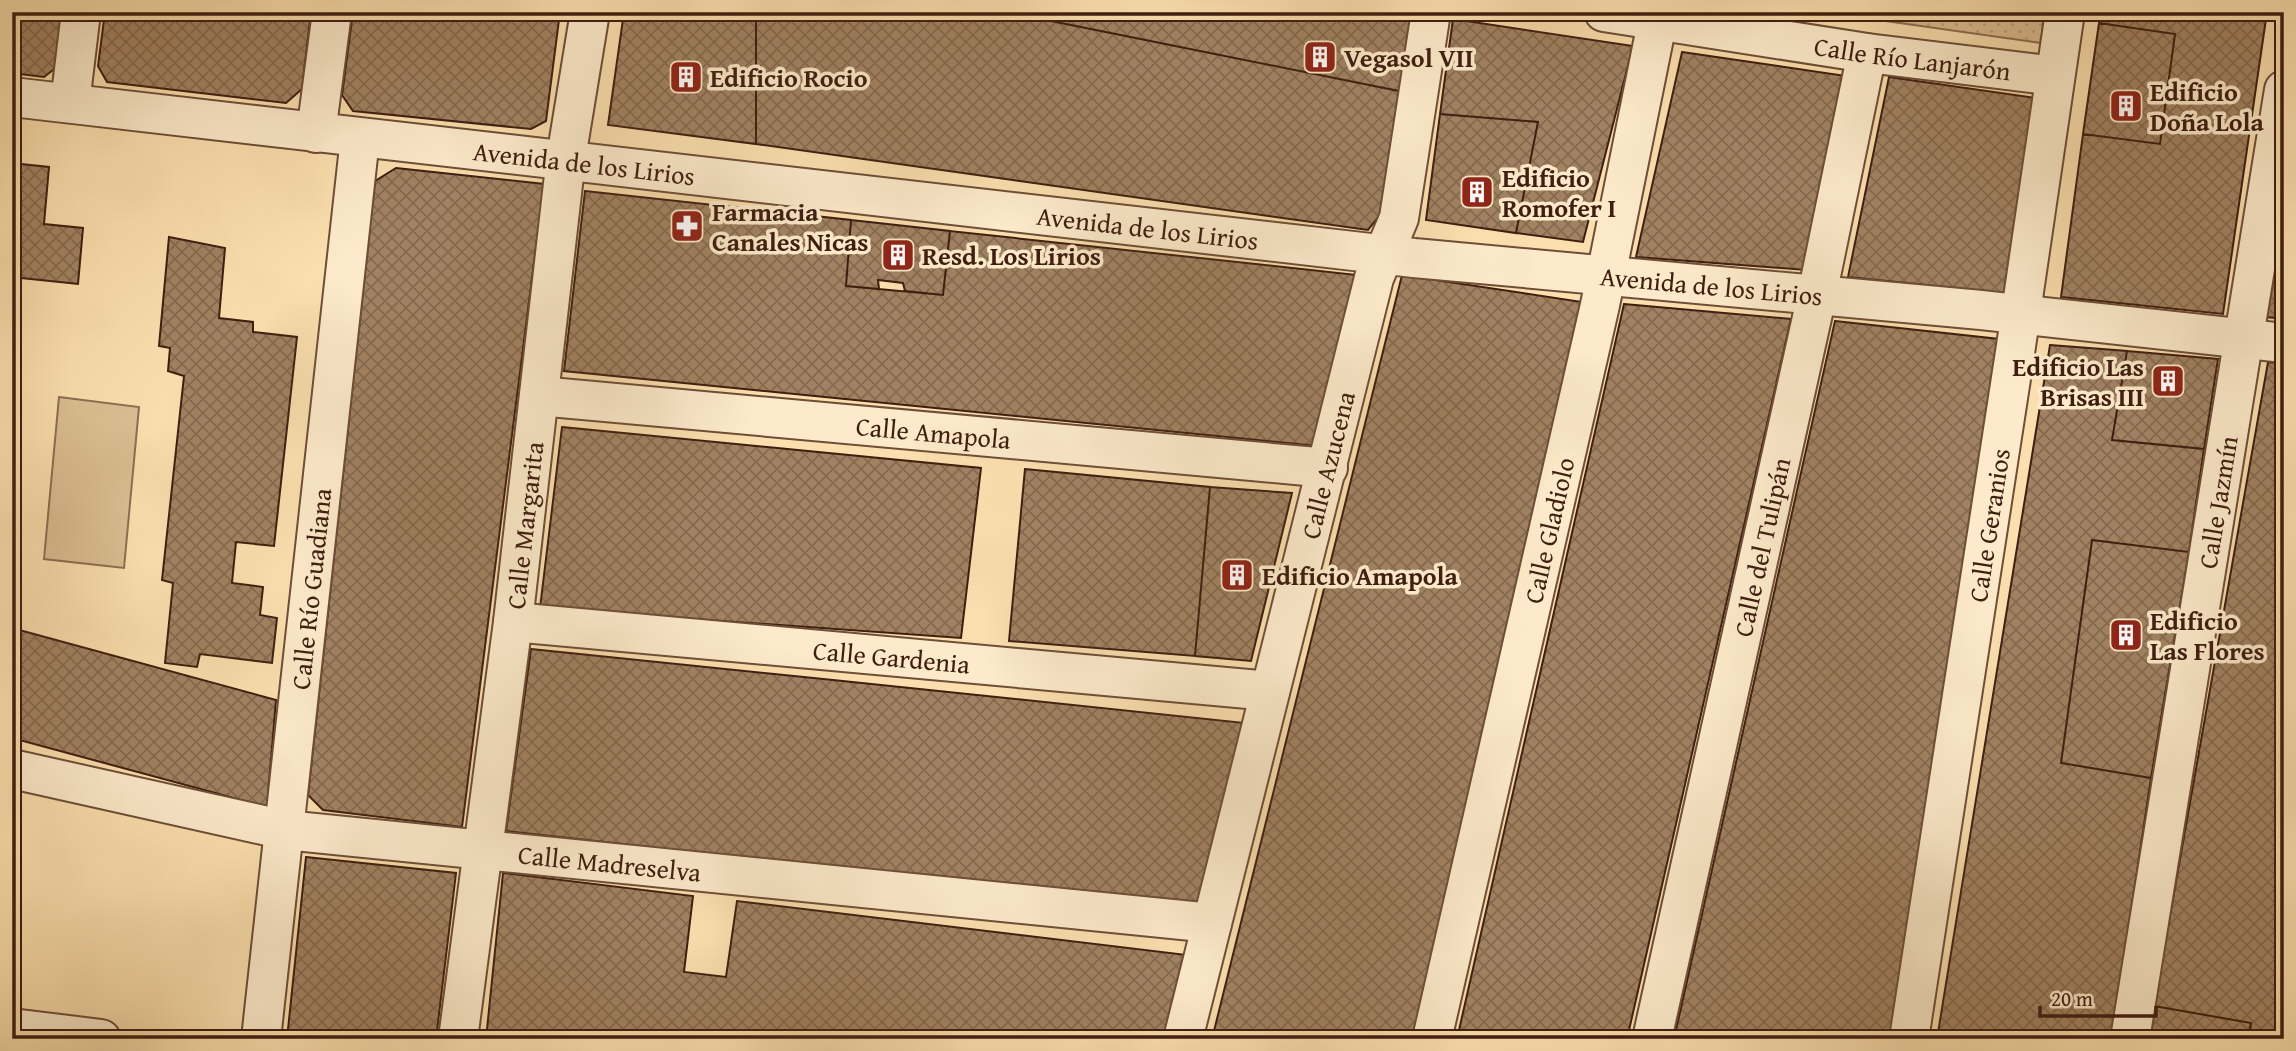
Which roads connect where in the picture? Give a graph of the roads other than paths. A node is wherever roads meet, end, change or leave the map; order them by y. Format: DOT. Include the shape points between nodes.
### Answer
graph roads {
  1 [pos="81,12"];
  2 [pos="332,12"];
  3 [pos="590,12"];
  4 [pos="1431,12"];
  5 [pos="1604,12"];
  6 [pos="2064,12"];
  7 [pos="1657,23"];
  8 [pos="1867,53"];
  9 [pos="2055,76"];
  10 [pos="2284,90"];
  11 [pos="12,97"];
  12 [pos="70,103"];
  13 [pos="316,132"];
  14 [pos="360,138"];
  15 [pos="566,158"];
  16 [pos="1384,254"];
  17 [pos="1606,275"];
  18 [pos="1817,295"];
  19 [pos="2021,315"];
  20 [pos="2245,339"];
  21 [pos="2284,343"];
  22 [pos="539,396"];
  23 [pos="1328,468"];
  24 [pos="513,622"];
  25 [pos="1270,691"];
  26 [pos="12,769"];
  27 [pos="285,830"];
  28 [pos="482,848"];
  29 [pos="1212,923"];
  30 [pos="12,1028"];
  31 [pos="101,1039"];
  32 [pos="261,1039"];
  33 [pos="458,1039"];
  34 [pos="1183,1039"];
  35 [pos="1432,1039"];
  36 [pos="1652,1039"];
  37 [pos="1909,1039"];
  38 [pos="2130,1039"];
  1 -- 12 [label="street"];
  2 -- 13 [label="street"];
  3 -- 15 [label="street, Calle Margarita"];
  4 -- 16 [label="street, Calle Azucena" via="1399,218"];
  5 -- 7 [label="street, Calle Río Lanjarón"];
  6 -- 9 [label="street, Calle Geranios"];
  7 -- 8 [label="street, Calle Río Lanjarón"];
  7 -- 17 [label="street, Calle Gladiolo"];
  8 -- 9 [label="street, Calle Río Lanjarón"];
  8 -- 18 [label="street, Calle del Tulipán"];
  9 -- 19 [label="street, Calle Geranios"];
  10 -- 20 [label="street, Calle Jazmín"];
  11 -- 12 [label="street, Avenida de los Lirios"];
  12 -- 13 [label="street, Avenida de los Lirios"];
  13 -- 14 [label="street, Avenida de los Lirios"];
  14 -- 15 [label="street, Avenida de los Lirios"];
  14 -- 27 [label="street, Calle Río Guadiana"];
  15 -- 16 [label="street, Avenida de los Lirios"];
  15 -- 22 [label="street, Calle Margarita"];
  16 -- 17 [label="street, Avenida de los Lirios"];
  16 -- 23 [label="street, Calle Azucena" via="1374,278"];
  17 -- 18 [label="street, Avenida de los Lirios"];
  17 -- 35 [label="street, Calle Gladiolo"];
  18 -- 19 [label="street, Avenida de los Lirios"];
  18 -- 36 [label="street, Calle del Tulipán"];
  19 -- 20 [label="street, Avenida de los Lirios"];
  19 -- 37 [label="street, Calle Geranios"];
  20 -- 21 [label="street, Avenida de los Lirios"];
  20 -- 38 [label="street, Calle Jazmín"];
  22 -- 23 [label="street, Calle Amapola"];
  22 -- 24 [label="street, Calle Margarita"];
  23 -- 25 [label="street, Calle Azucena"];
  24 -- 25 [label="street, Calle Gardenia"];
  24 -- 28 [label="street, Calle Margarita"];
  25 -- 29 [label="street, Calle Azucena"];
  26 -- 27 [label="street, Calle Madreselva"];
  27 -- 28 [label="street, Calle Madreselva"];
  27 -- 32 [label="street, Calle Río Guadiana"];
  28 -- 29 [label="street, Calle Madreselva"];
  28 -- 33 [label="street, Calle Margarita"];
  29 -- 34 [label="street, Calle Azucena"];
  30 -- 31 [label="street"];
}
